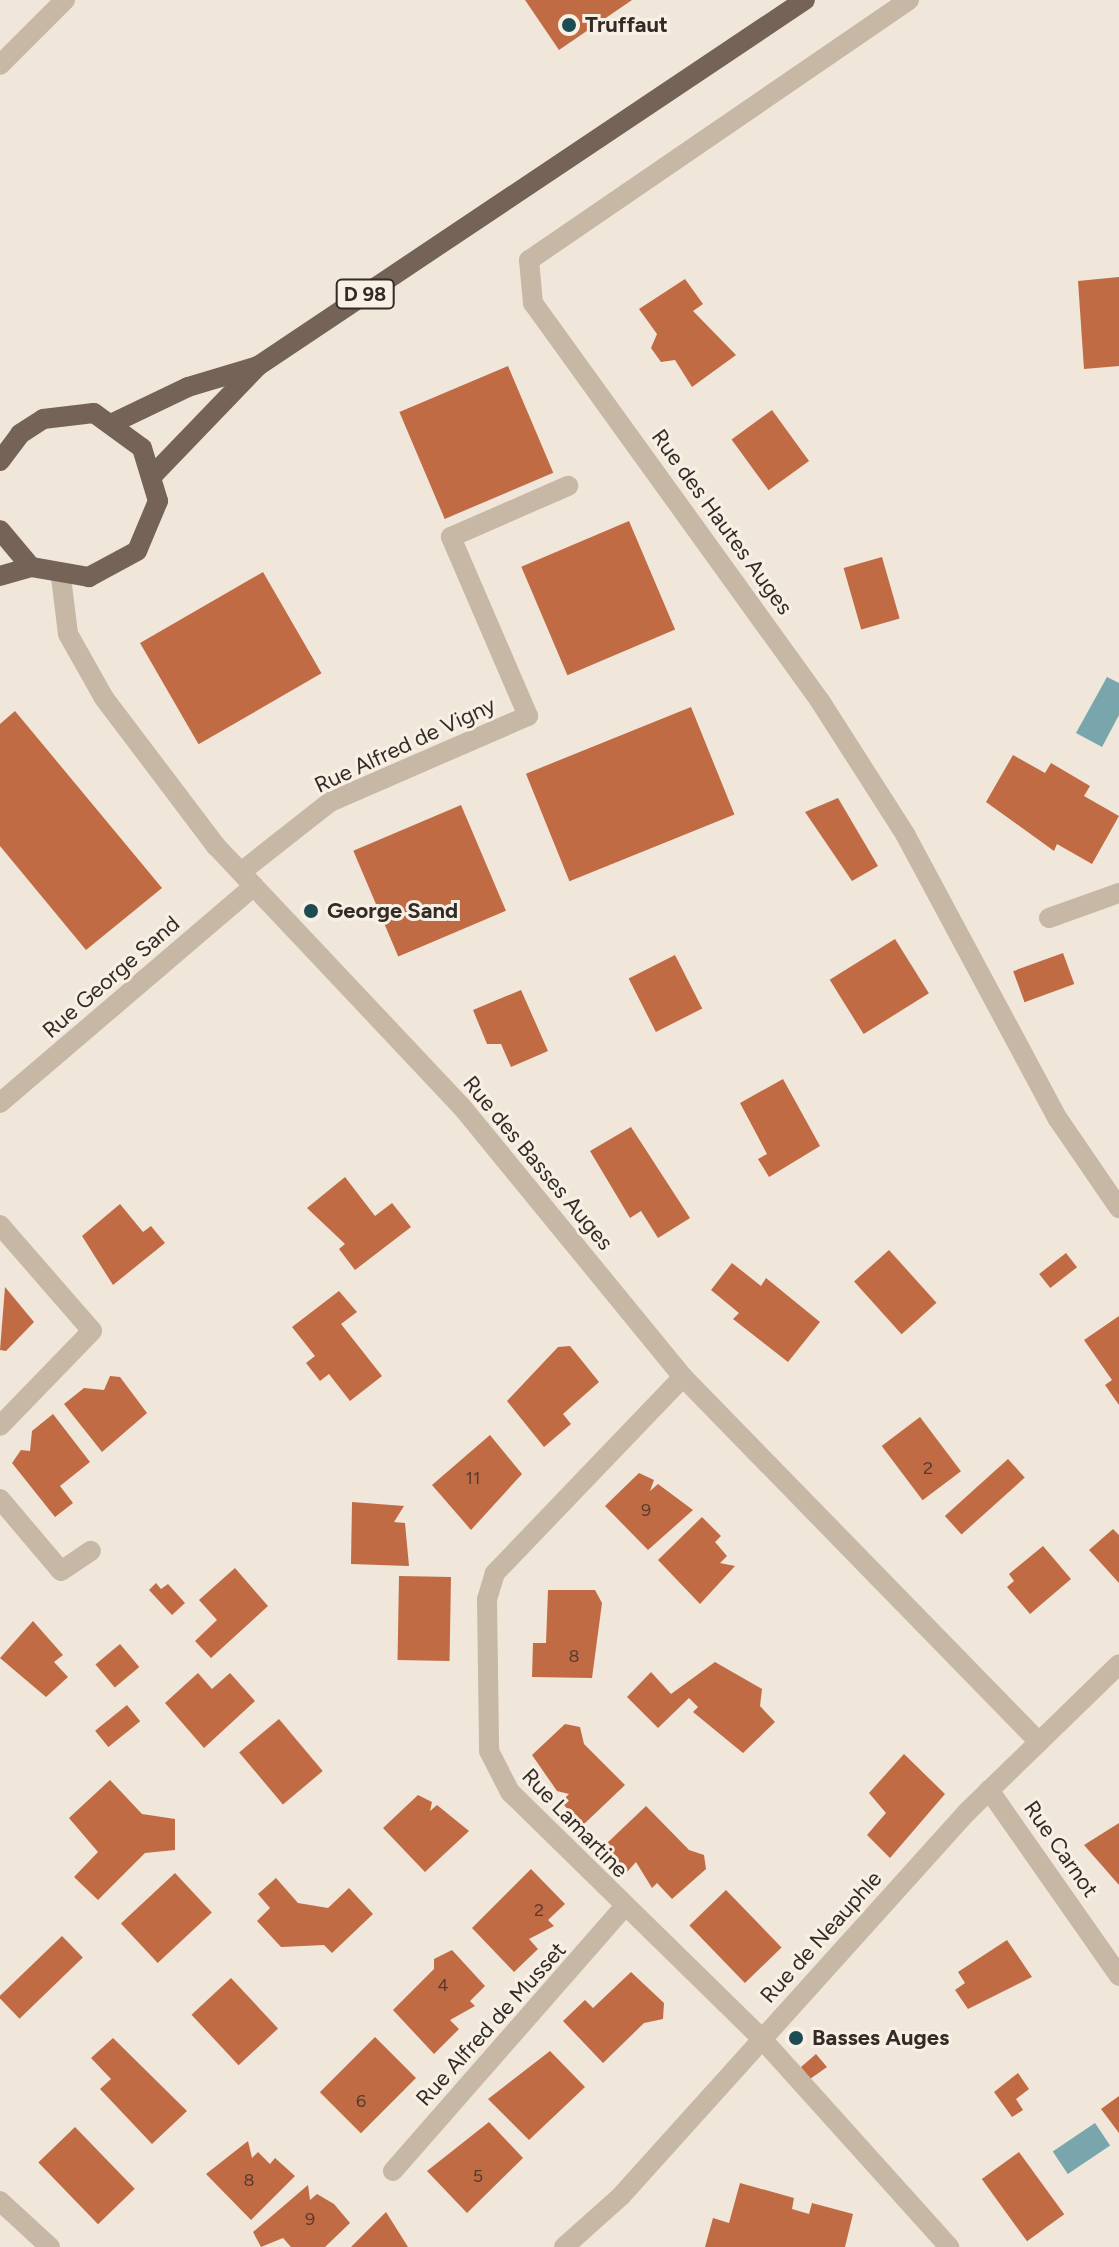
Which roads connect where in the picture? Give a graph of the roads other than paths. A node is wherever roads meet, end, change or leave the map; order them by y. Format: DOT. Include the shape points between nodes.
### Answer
graph roads {
  1 [pos="65,0"];
  2 [pos="805,0"];
  3 [pos="909,0"];
  4 [pos="0,65"];
  5 [pos="258,366"];
  6 [pos="115,422"];
  7 [pos="1,457"];
  8 [pos="155,473"];
  9 [pos="568,486"];
  10 [pos="0,530"];
  11 [pos="31,567"];
  12 [pos="0,576"];
  13 [pos="61,577"];
  14 [pos="247,879"];
  15 [pos="1119,893"];
  16 [pos="1049,918"];
  17 [pos="0,1103"];
  18 [pos="1119,1208"];
  19 [pos="0,1225"];
  20 [pos="683,1377"];
  21 [pos="0,1426"];
  22 [pos="0,1499"];
  23 [pos="91,1551"];
  24 [pos="1119,1664"];
  25 [pos="1039,1742"];
  26 [pos="989,1790"];
  27 [pos="624,1907"];
  28 [pos="1119,1976"];
  29 [pos="762,2039"];
  30 [pos="393,2171"];
  31 [pos="0,2201"];
  32 [pos="50,2247"];
  33 [pos="564,2247"];
  34 [pos="949,2247"];
  1 -- 4 [label="street"];
  2 -- 5 [label="main road, D 98"];
  3 -- 18 [label="street, Rue des Hautes Auges" via="529,260 533,303 828,714 905,834 1058,1119"];
  5 -- 6 [label="main road, D 98" via="188,387"];
  5 -- 8 [label="main road, D 98"];
  6 -- 7 [label="main road" via="94,413 43,419"];
  6 -- 8 [label="main road" via="142,448"];
  8 -- 13 [label="main road" via="158,501 137,551 115,568"];
  9 -- 14 [label="street, Rue Alfred de Vigny" via="451,537 528,716 330,802"];
  10 -- 11 [label="main road"];
  11 -- 12 [label="main road"];
  11 -- 13 [label="main road"];
  13 -- 14 [label="street, Rue des Basses Auges" via="68,634 104,698"];
  14 -- 17 [label="street, Rue George Sand"];
  14 -- 20 [label="street, Rue des Basses Auges" via="462,1107"];
  15 -- 16 [label="street"];
  19 -- 21 [label="street" via="92,1331"];
  20 -- 25 [label="street, Rue des Basses Auges"];
  20 -- 27 [label="street, Rue Lamartine" via="513,1549 487,1599 489,1751 496,1773"];
  22 -- 23 [label="street" via="61,1571"];
  24 -- 25 [label="street, Rue de Neauphle"];
  25 -- 26 [label="street, Rue de Neauphle"];
  26 -- 28 [label="street, Rue Carnot"];
  26 -- 29 [label="street, Rue de Neauphle"];
  27 -- 29 [label="street, Rue Lamartine"];
  27 -- 30 [label="street, Rue Alfred de Musset"];
  29 -- 33 [label="street, Rue de Neauphle" via="621,2196"];
  29 -- 34 [label="street, Rue Lamartine"];
  31 -- 32 [label="street"];
}
